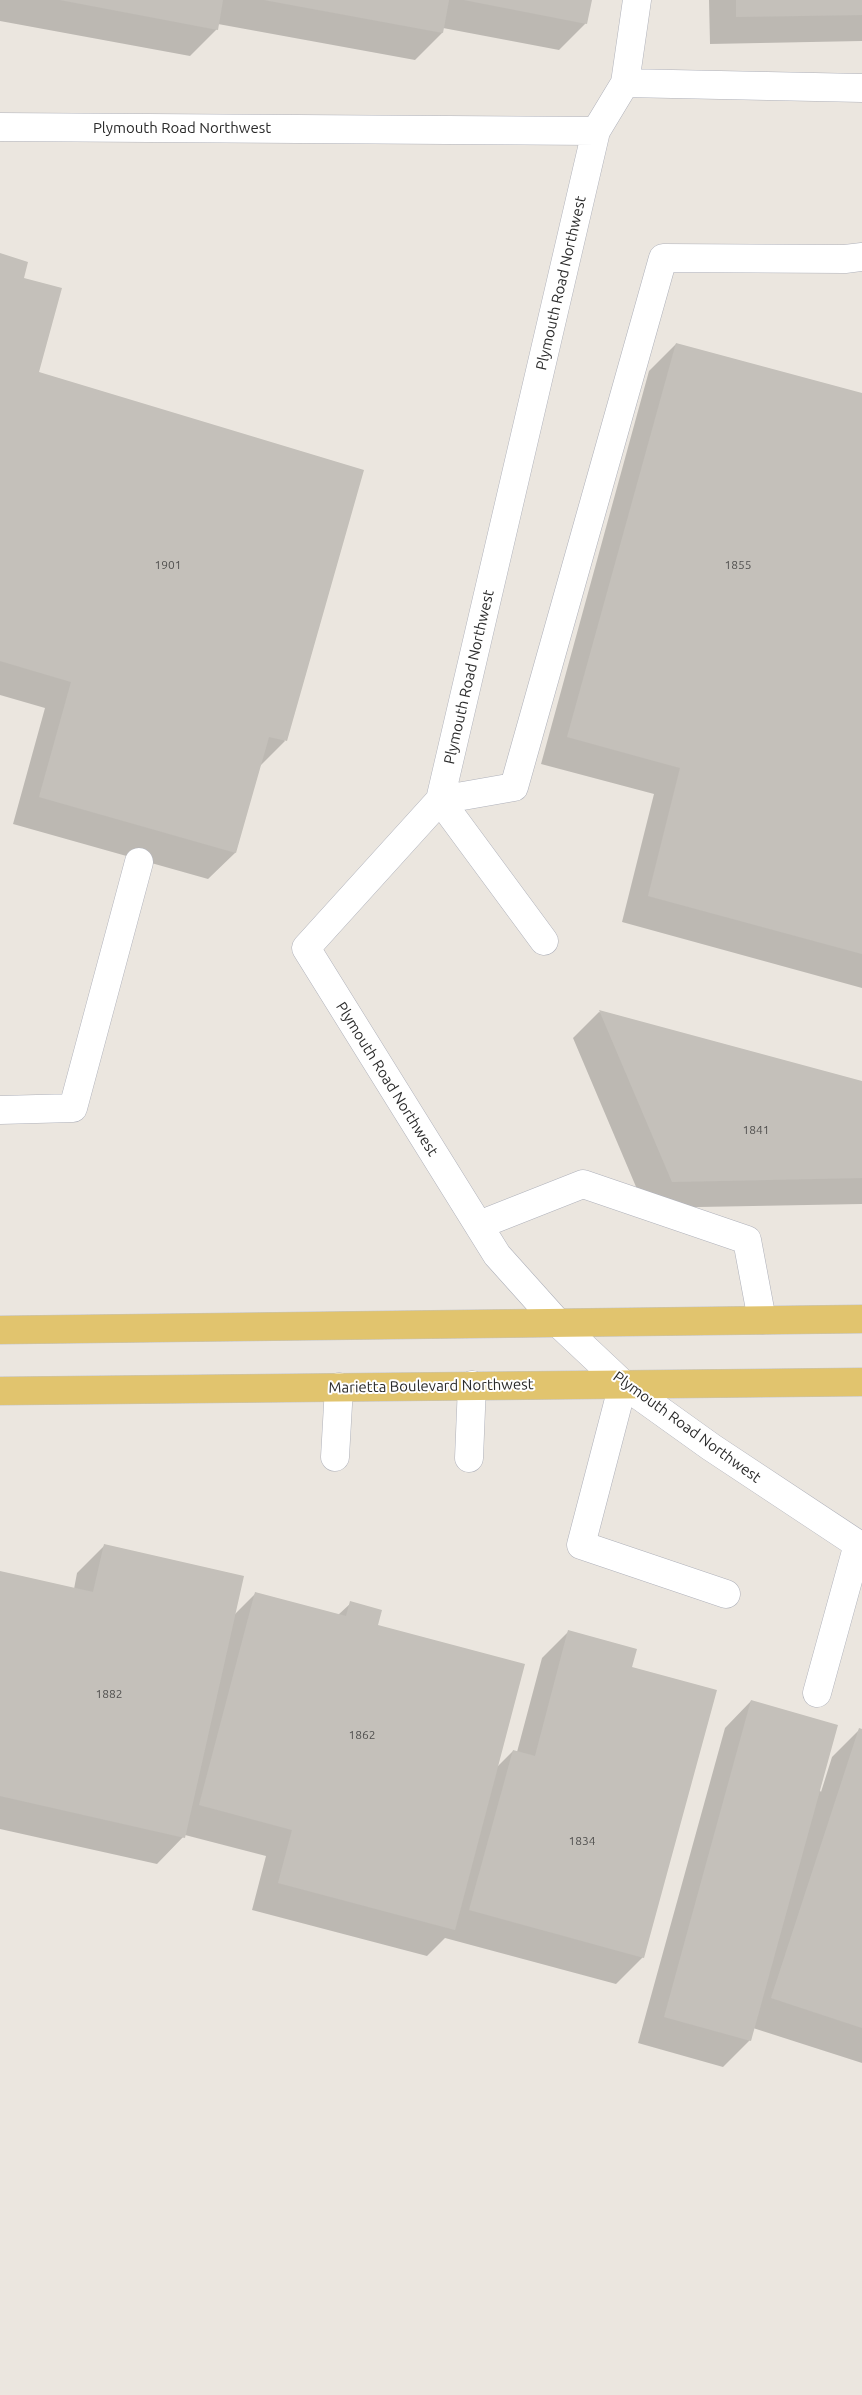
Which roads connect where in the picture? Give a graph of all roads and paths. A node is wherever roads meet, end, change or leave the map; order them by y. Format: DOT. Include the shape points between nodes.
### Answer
graph roads {
  1 [pos="637,0"];
  2 [pos="625,83"];
  3 [pos="862,88"];
  4 [pos="0,127"];
  5 [pos="596,131"];
  6 [pos="862,257"];
  7 [pos="440,800"];
  8 [pos="139,862"];
  9 [pos="544,941"];
  10 [pos="0,1110"];
  11 [pos="478,1225"];
  12 [pos="862,1319"];
  13 [pos="762,1320"];
  14 [pos="557,1322"];
  15 [pos="0,1330"];
  16 [pos="862,1382"];
  17 [pos="623,1384"];
  18 [pos="472,1385"];
  19 [pos="338,1387"];
  20 [pos="0,1391"];
  21 [pos="335,1457"];
  22 [pos="469,1458"];
  23 [pos="860,1546"];
  24 [pos="726,1594"];
  25 [pos="817,1693"];
  1 -- 2 [label="street"];
  2 -- 3 [label="street"];
  2 -- 5 [label="street"];
  4 -- 5 [label="street, Plymouth Road Northwest"];
  5 -- 7 [label="street, Plymouth Road Northwest"];
  6 -- 7 [label="street" via="663,258 514,787"];
  7 -- 9 [label="street"];
  7 -- 11 [label="street, Plymouth Road Northwest" via="306,948"];
  8 -- 10 [label="street" via="73,1108"];
  11 -- 13 [label="street" via="583,1184 746,1240"];
  11 -- 14 [label="street, Plymouth Road Northwest" via="497,1255"];
  12 -- 13 [label="main road"];
  13 -- 14 [label="main road"];
  14 -- 15 [label="main road"];
  14 -- 17 [label="street, Plymouth Road Northwest"];
  16 -- 17 [label="main road, Marietta Boulevard Northwest"];
  17 -- 18 [label="main road, Marietta Boulevard Northwest"];
  17 -- 23 [label="street, Plymouth Road Northwest" via="710,1447"];
  17 -- 24 [label="street" via="580,1545"];
  18 -- 19 [label="main road, Marietta Boulevard Northwest"];
  18 -- 22 [label="street"];
  19 -- 20 [label="main road, Marietta Boulevard Northwest"];
  19 -- 21 [label="street"];
  23 -- 25 [label="street"];
}
